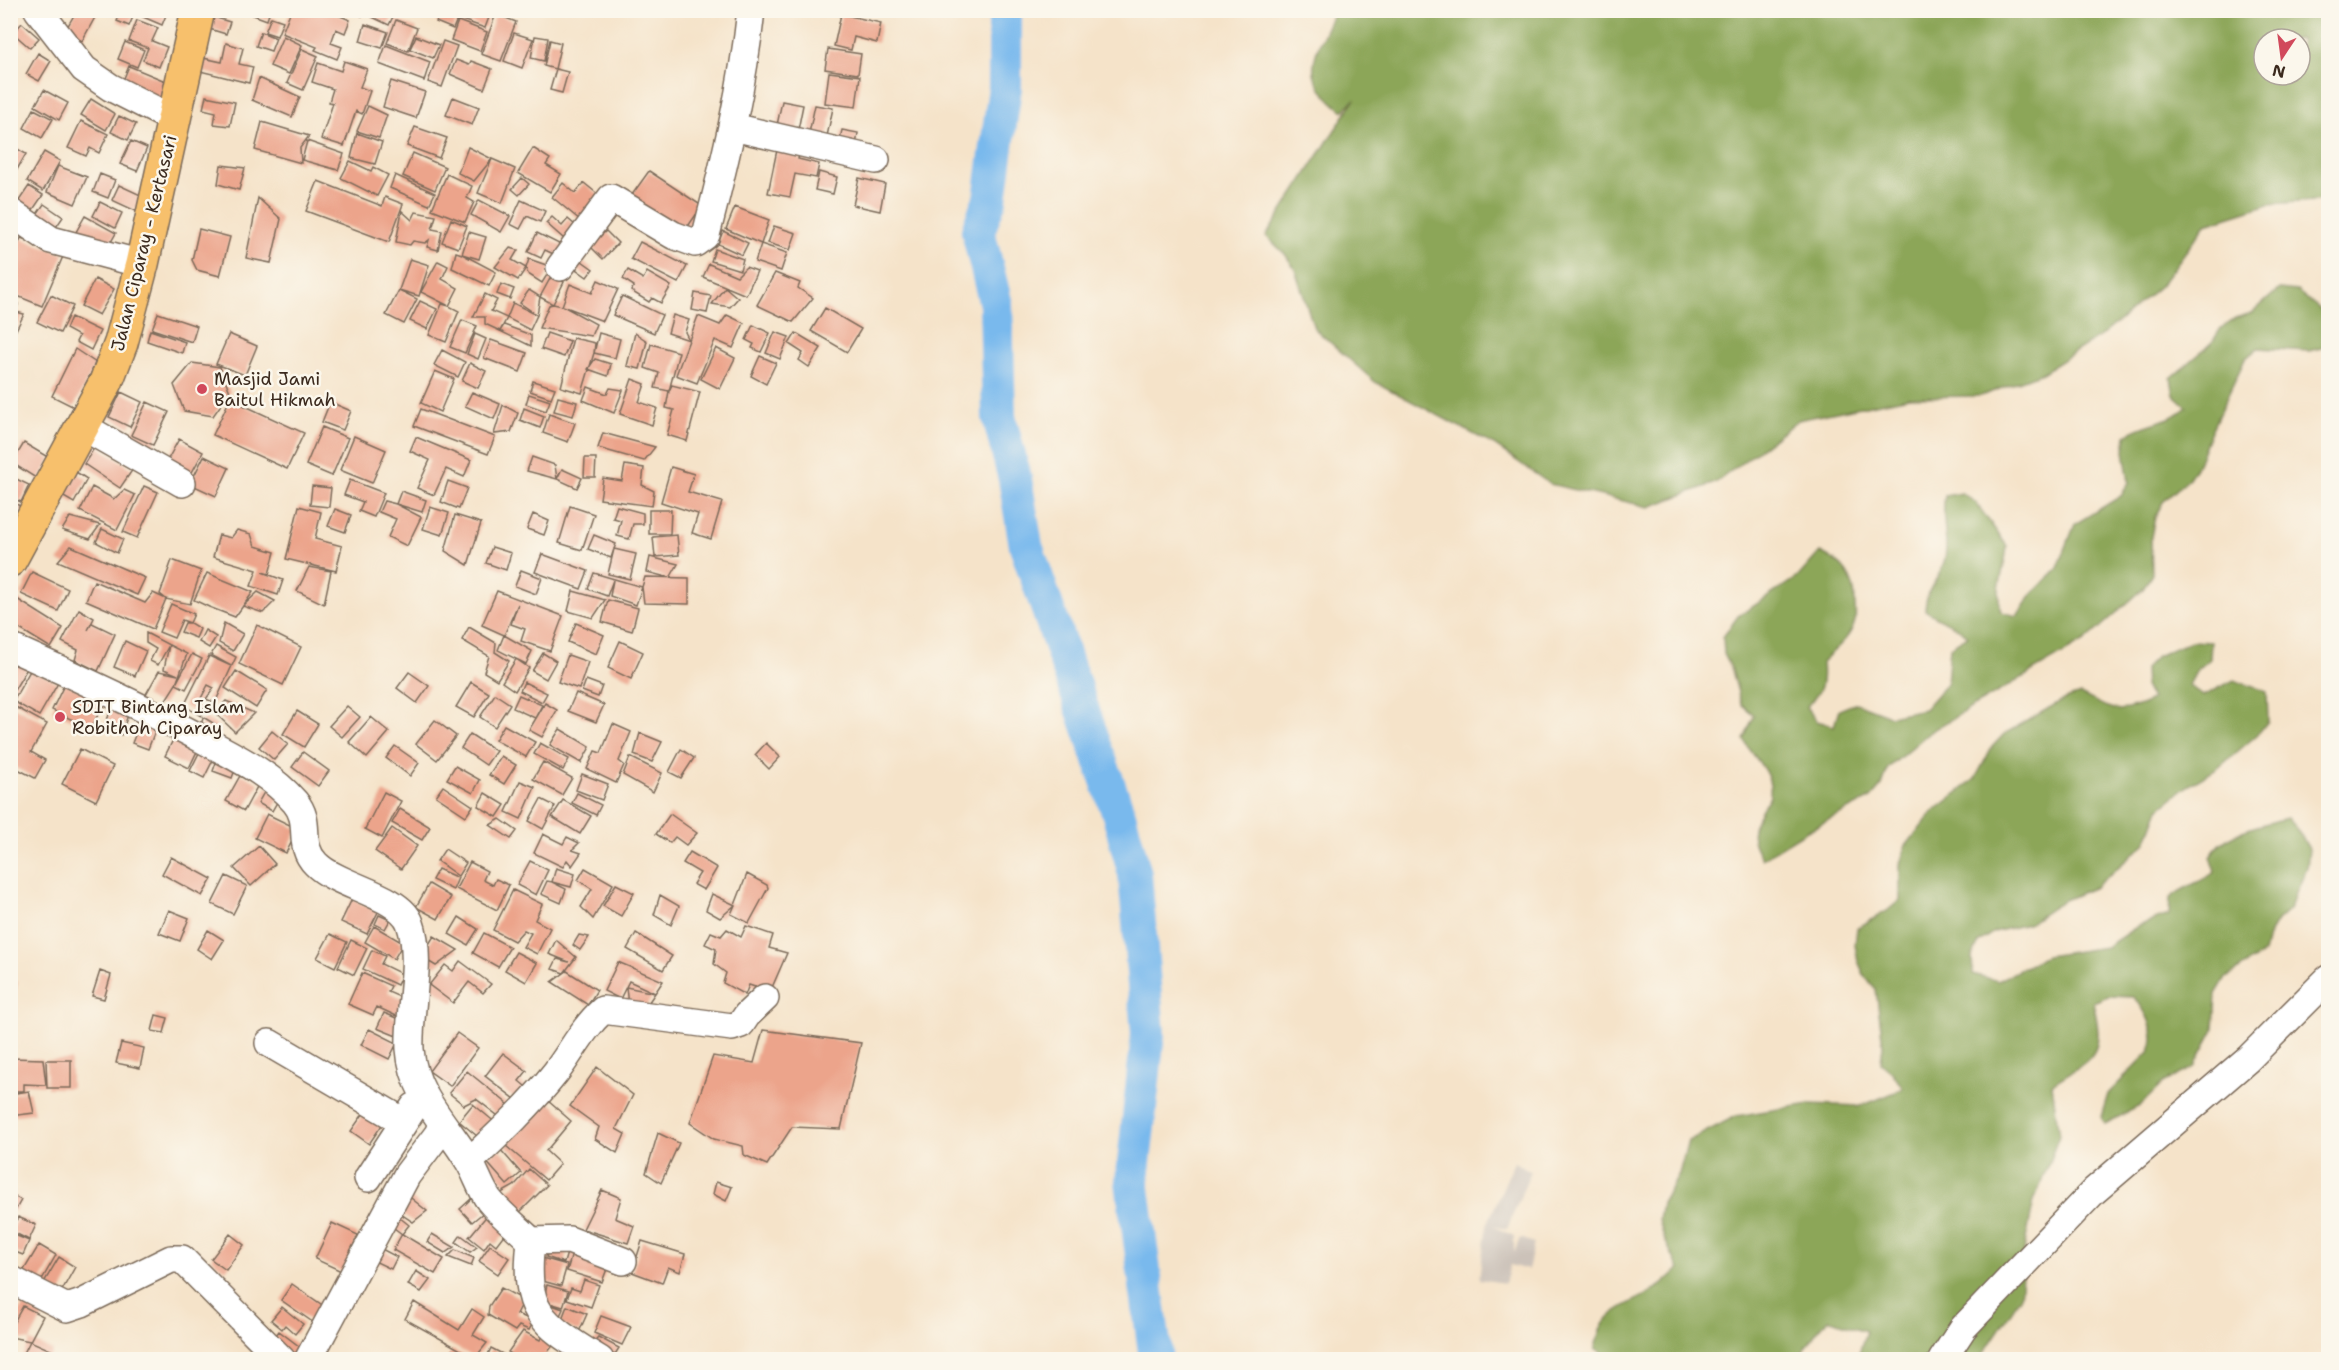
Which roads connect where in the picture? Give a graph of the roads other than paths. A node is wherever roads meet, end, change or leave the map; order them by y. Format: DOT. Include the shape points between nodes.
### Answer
graph roads {
  1 [pos="38,10"];
  2 [pos="198,10"];
  3 [pos="751,10"];
  4 [pos="175,120"];
  5 [pos="733,127"];
  6 [pos="876,160"];
  7 [pos="10,212"];
  8 [pos="142,264"];
  9 [pos="560,267"];
  10 [pos="82,426"];
  11 [pos="183,483"];
  12 [pos="10,560"];
  13 [pos="10,647"];
  14 [pos="2328,979"];
  15 [pos="765,998"];
  16 [pos="269,1044"];
  17 [pos="423,1093"];
  18 [pos="404,1122"];
  19 [pos="442,1124"];
  20 [pos="470,1161"];
  21 [pos="368,1178"];
  22 [pos="531,1241"];
  23 [pos="623,1261"];
  24 [pos="10,1279"];
  25 [pos="282,1359"];
  26 [pos="308,1359"];
  27 [pos="600,1359"];
  28 [pos="1942,1359"];
  1 -- 4 [label="street" via="84,69"];
  2 -- 4 [label="main road, Jalan Ciparay - Kertasari"];
  3 -- 5 [label="street"];
  4 -- 8 [label="main road, Jalan Ciparay - Kertasari"];
  5 -- 6 [label="street"];
  5 -- 9 [label="street" via="706,236 695,243 673,235 611,198"];
  7 -- 8 [label="street" via="51,240"];
  8 -- 10 [label="main road, Jalan Ciparay - Kertasari" via="114,363"];
  10 -- 11 [label="street"];
  10 -- 12 [label="main road, Jalan Ciparay - Kertasari"];
  13 -- 17 [label="street" via="133,702 261,771 305,816 304,843 316,865 396,907 410,921 414,941 410,1047 412,1070"];
  14 -- 28 [label="street" via="2248,1059 2094,1191 1963,1328"];
  15 -- 20 [label="street" via="741,1024 732,1027 603,1010 585,1029 557,1072"];
  16 -- 18 [label="street"];
  17 -- 18 [label="street"];
  17 -- 19 [label="street"];
  18 -- 21 [label="street"];
  19 -- 20 [label="street"];
  19 -- 26 [label="street" via="407,1175"];
  20 -- 22 [label="street" via="488,1198"];
  22 -- 23 [label="street" via="569,1240"];
  22 -- 27 [label="street" via="530,1294 544,1320"];
  24 -- 25 [label="street" via="67,1308 171,1259 182,1259"];
}
